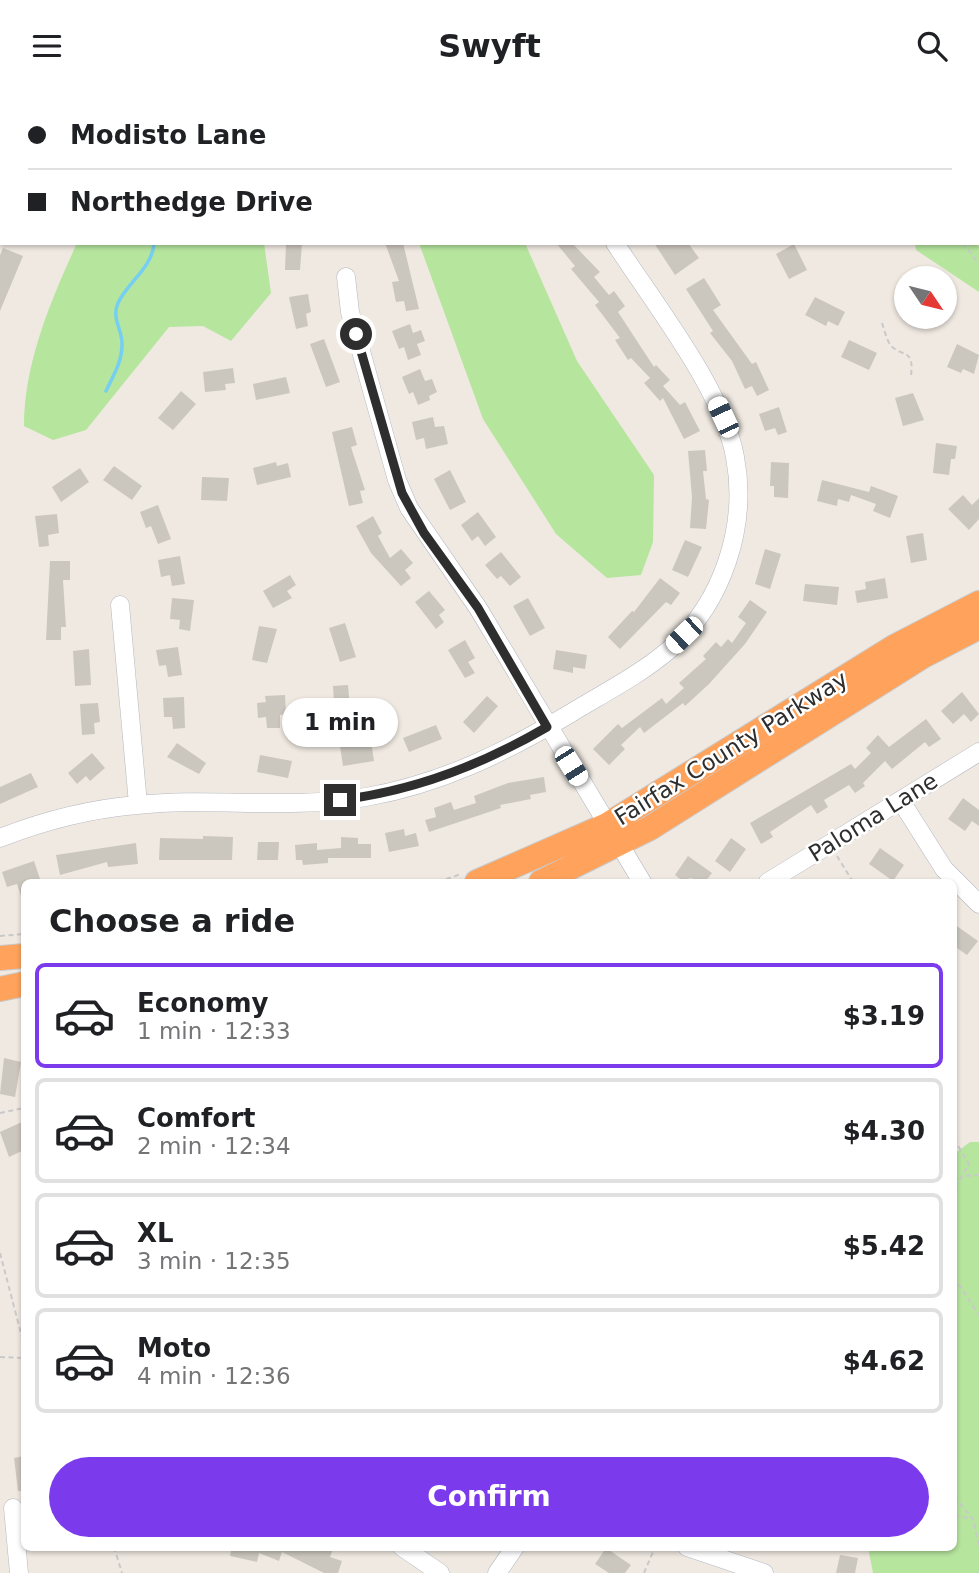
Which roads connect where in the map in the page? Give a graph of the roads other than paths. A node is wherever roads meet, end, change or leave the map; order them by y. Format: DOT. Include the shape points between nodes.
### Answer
graph roads {
  1 [pos="616,245"];
  2 [pos="346,277"];
  3 [pos="979,603"];
  4 [pos="120,605"];
  5 [pos="979,627"];
  6 [pos="547,727"];
  7 [pos="979,752"];
  8 [pos="901,801"];
  9 [pos="138,804"];
  10 [pos="613,835"];
  11 [pos="0,838"];
  12 [pos="487,879"];
  13 [pos="546,879"];
  14 [pos="640,879"];
  15 [pos="773,879"];
  16 [pos="954,879"];
  17 [pos="957,882"];
  18 [pos="979,904"];
  19 [pos="21,956"];
  20 [pos="0,958"];
  21 [pos="21,985"];
  22 [pos="0,989"];
  23 [pos="13,1508"];
  24 [pos="408,1551"];
  25 [pos="512,1551"];
  26 [pos="699,1551"];
  27 [pos="19,1573"];
  28 [pos="440,1573"];
  29 [pos="497,1573"];
  30 [pos="764,1573"];
  1 -- 6 [label="street" via="723,417 735,458 738,521 719,582 684,635 652,663"];
  2 -- 6 [label="street" via="350,312 402,493 424,533 478,608"];
  3 -- 10 [label="highway, Fairfax County Parkway" via="894,647"];
  4 -- 9 [label="street"];
  5 -- 10 [label="highway, Fairfax County Parkway" via="923,656 707,793"];
  6 -- 9 [label="street" via="465,769 366,797 314,804"];
  6 -- 10 [label="street"];
  7 -- 8 [label="street, Paloma Lane"];
  8 -- 15 [label="street, Paloma Lane"];
  8 -- 16 [label="street"];
  9 -- 11 [label="street" via="83,813"];
  10 -- 12 [label="highway, Fairfax County Parkway"];
  10 -- 13 [label="highway, Fairfax County Parkway"];
  10 -- 14 [label="street"];
  17 -- 18 [label="street"];
  19 -- 20 [label="highway"];
  21 -- 22 [label="highway"];
  23 -- 27 [label="street"];
  24 -- 28 [label="street"];
  25 -- 29 [label="street"];
  26 -- 30 [label="street"];
}
